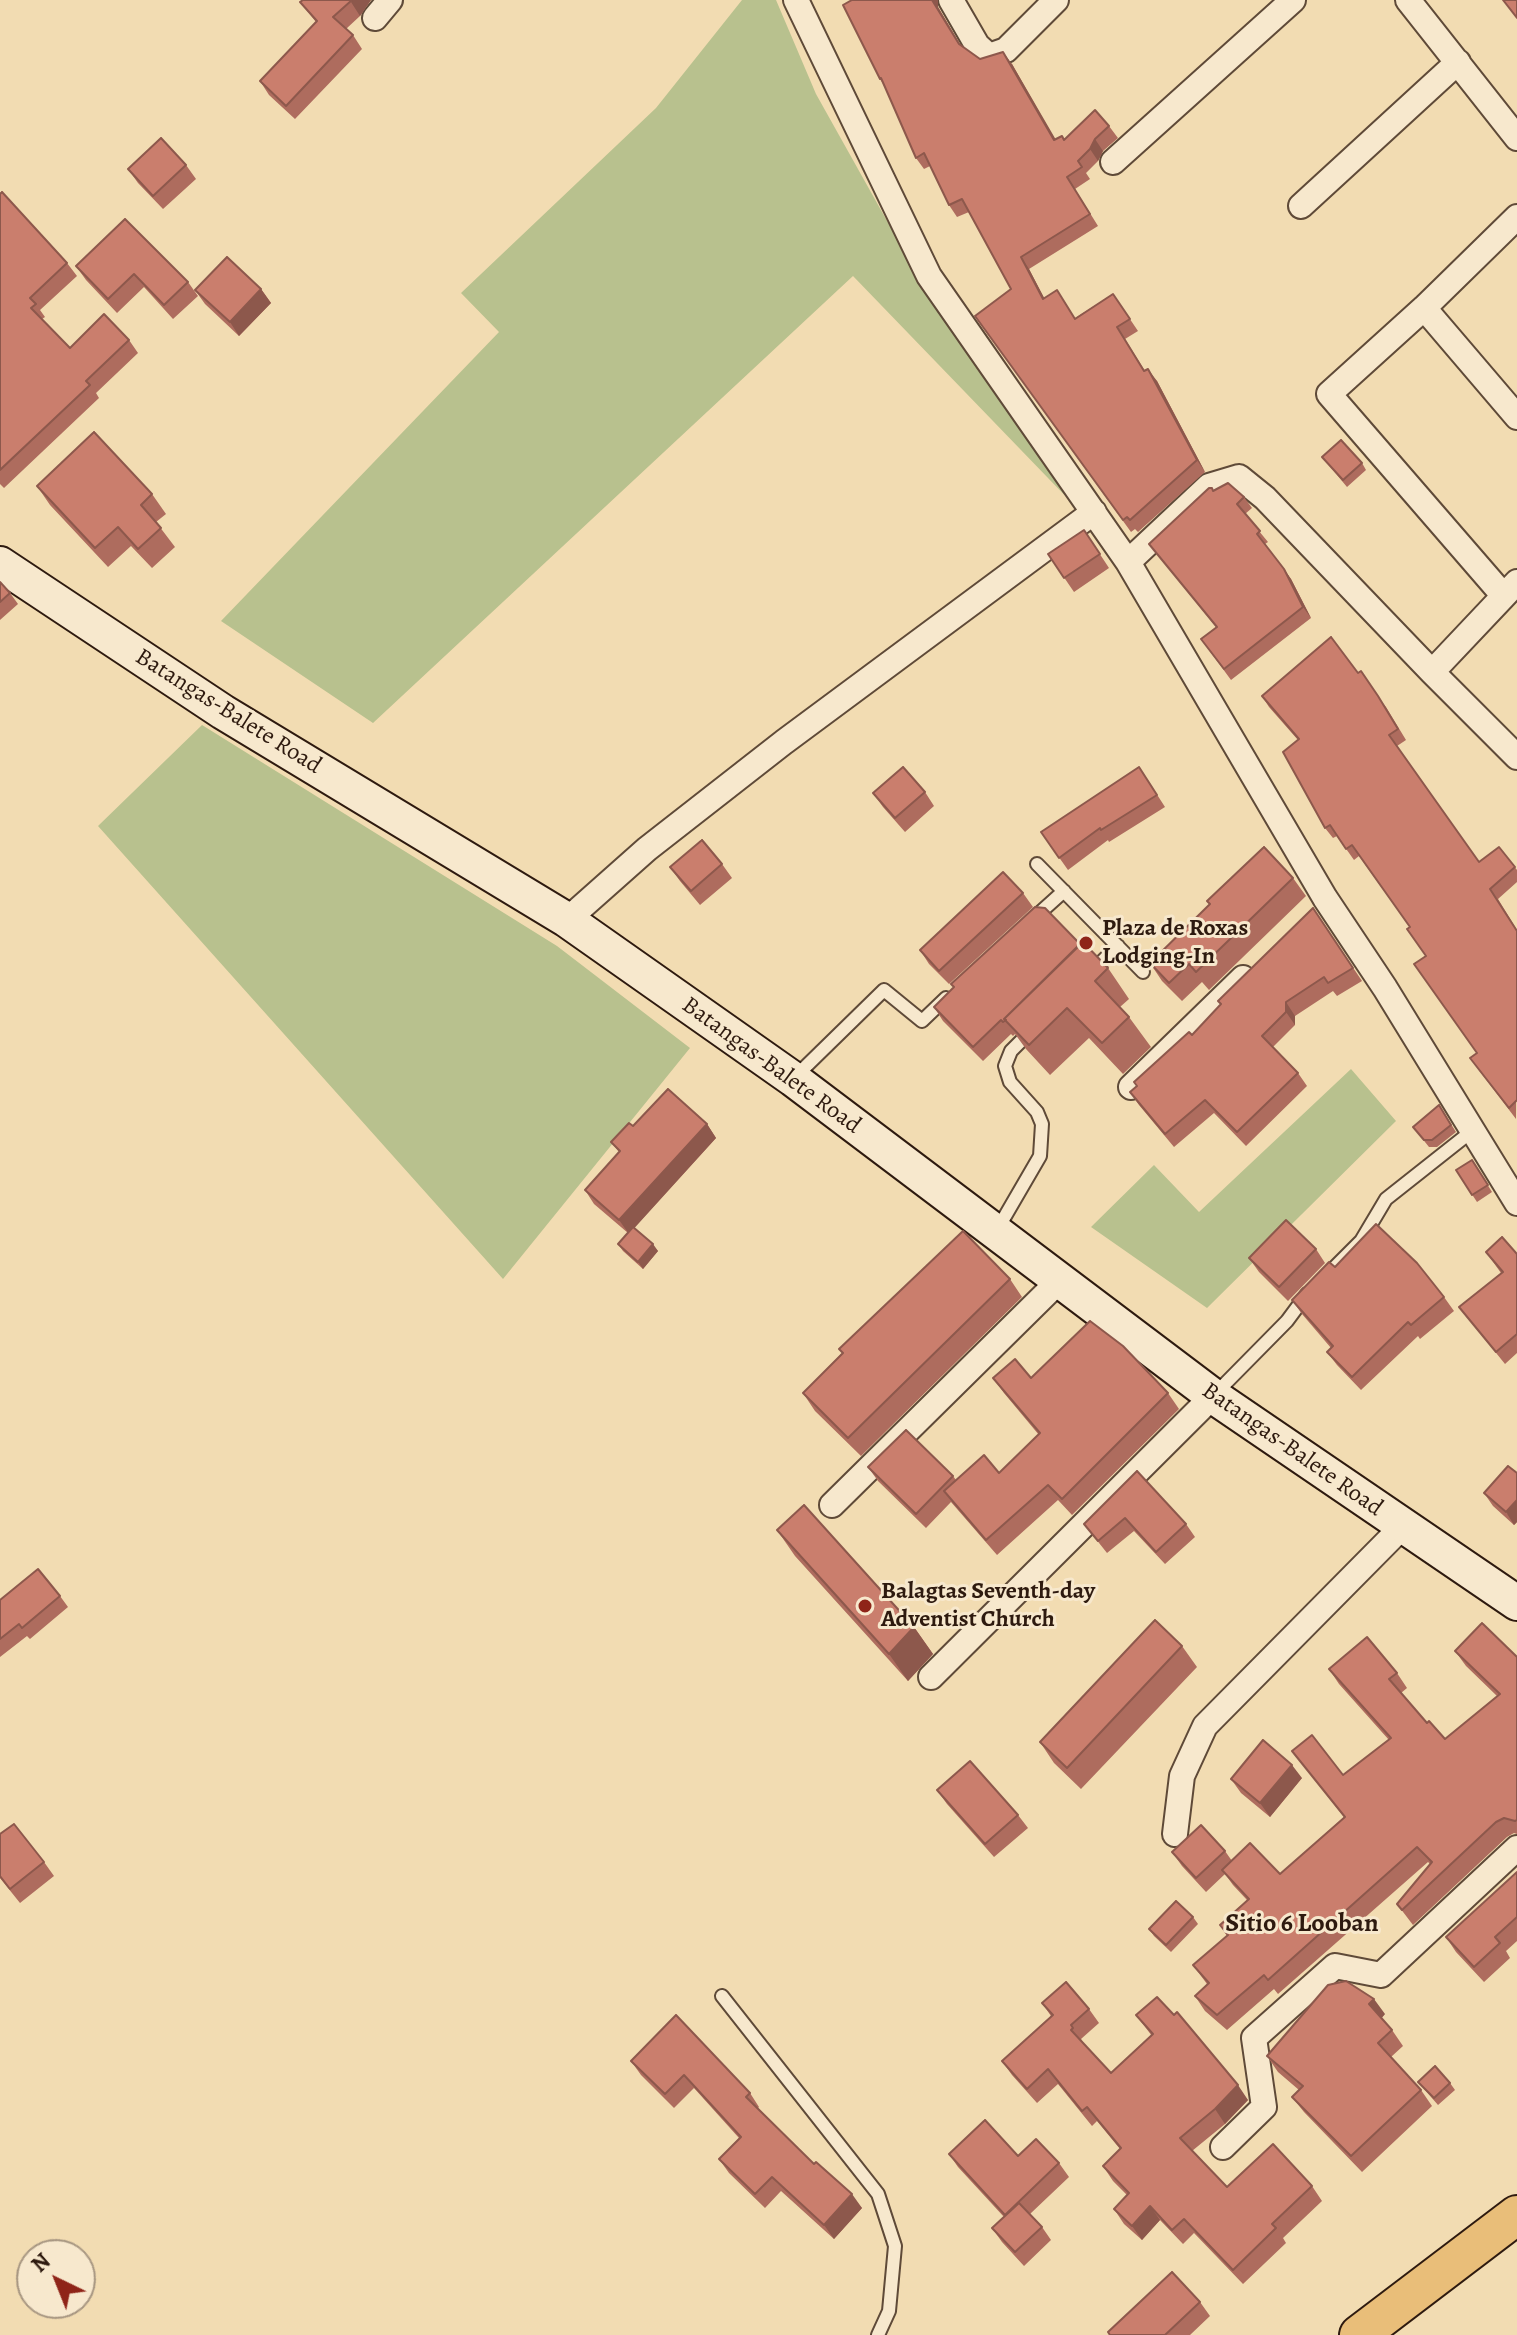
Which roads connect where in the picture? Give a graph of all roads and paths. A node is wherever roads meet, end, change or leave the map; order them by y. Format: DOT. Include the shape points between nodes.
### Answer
graph roads {
  1 [pos="951,0"];
  2 [pos="1056,0"];
  3 [pos="1293,0"];
  4 [pos="1408,0"];
  5 [pos="801,2"];
  6 [pos="1458,62"];
  7 [pos="1517,138"];
  8 [pos="1113,162"];
  9 [pos="1301,206"];
  10 [pos="1517,217"];
  11 [pos="1424,308"];
  12 [pos="1517,417"];
  13 [pos="1094,512"];
  14 [pos="1128,562"];
  15 [pos="0,564"];
  16 [pos="1510,589"];
  17 [pos="1432,672"];
  18 [pos="1517,757"];
  19 [pos="1037,864"];
  20 [pos="1064,891"];
  21 [pos="567,920"];
  22 [pos="1020,931"];
  23 [pos="1118,946"];
  24 [pos="1256,965"];
  25 [pos="1143,972"];
  26 [pos="1086,977"];
  27 [pos="954,991"];
  28 [pos="1043,1019"];
  29 [pos="793,1079"];
  30 [pos="1131,1087"];
  31 [pos="1472,1131"];
  32 [pos="1517,1203"];
  33 [pos="995,1233"];
  34 [pos="1060,1280"];
  35 [pos="1213,1396"];
  36 [pos="832,1505"];
  37 [pos="1403,1526"];
  38 [pos="1517,1603"];
  39 [pos="931,1677"];
  40 [pos="1175,1834"];
  41 [pos="1517,1848"];
  42 [pos="722,1996"];
  43 [pos="1223,2147"];
  44 [pos="1517,2215"];
  45 [pos="878,2335"];
  46 [pos="1359,2335"];
  1 -- 2 [label="street" via="989,56 1006,50"];
  3 -- 8 [label="street"];
  4 -- 6 [label="street"];
  5 -- 13 [label="street" via="929,276"];
  6 -- 7 [label="street"];
  6 -- 9 [label="street"];
  10 -- 11 [label="street"];
  11 -- 12 [label="street"];
  11 -- 16 [label="street" via="1329,394"];
  13 -- 14 [label="street"];
  13 -- 21 [label="street" via="784,742 647,849"];
  14 -- 17 [label="street" via="1209,486 1239,477"];
  14 -- 31 [label="street" via="1319,904 1385,988"];
  15 -- 21 [label="main road, Batangas-Balete Road" via="223,712"];
  16 -- 17 [label="street"];
  17 -- 18 [label="street"];
  19 -- 20 [label="lane"];
  20 -- 22 [label="lane"];
  20 -- 23 [label="lane"];
  21 -- 29 [label="main road, Batangas-Balete Road"];
  23 -- 25 [label="lane"];
  23 -- 26 [label="lane"];
  24 -- 30 [label="street"];
  27 -- 29 [label="lane" via="922,1021 884,990"];
  28 -- 33 [label="lane" via="1011,1051 1005,1066 1010,1082 1042,1124 1040,1156"];
  29 -- 33 [label="main road, Batangas-Balete Road"];
  31 -- 32 [label="street"];
  31 -- 35 [label="lane" via="1386,1199 1361,1241"];
  33 -- 34 [label="main road, Batangas-Balete Road"];
  34 -- 35 [label="main road, Batangas-Balete Road"];
  34 -- 36 [label="street"];
  35 -- 37 [label="main road, Batangas-Balete Road"];
  35 -- 39 [label="street"];
  37 -- 38 [label="main road, Batangas-Balete Road"];
  37 -- 40 [label="street" via="1205,1726 1182,1776"];
  41 -- 43 [label="street" via="1381,1975 1335,1966 1254,2038 1264,2107"];
  42 -- 45 [label="lane" via="878,2194 895,2246 889,2311"];
  44 -- 46 [label="main road"];
}
